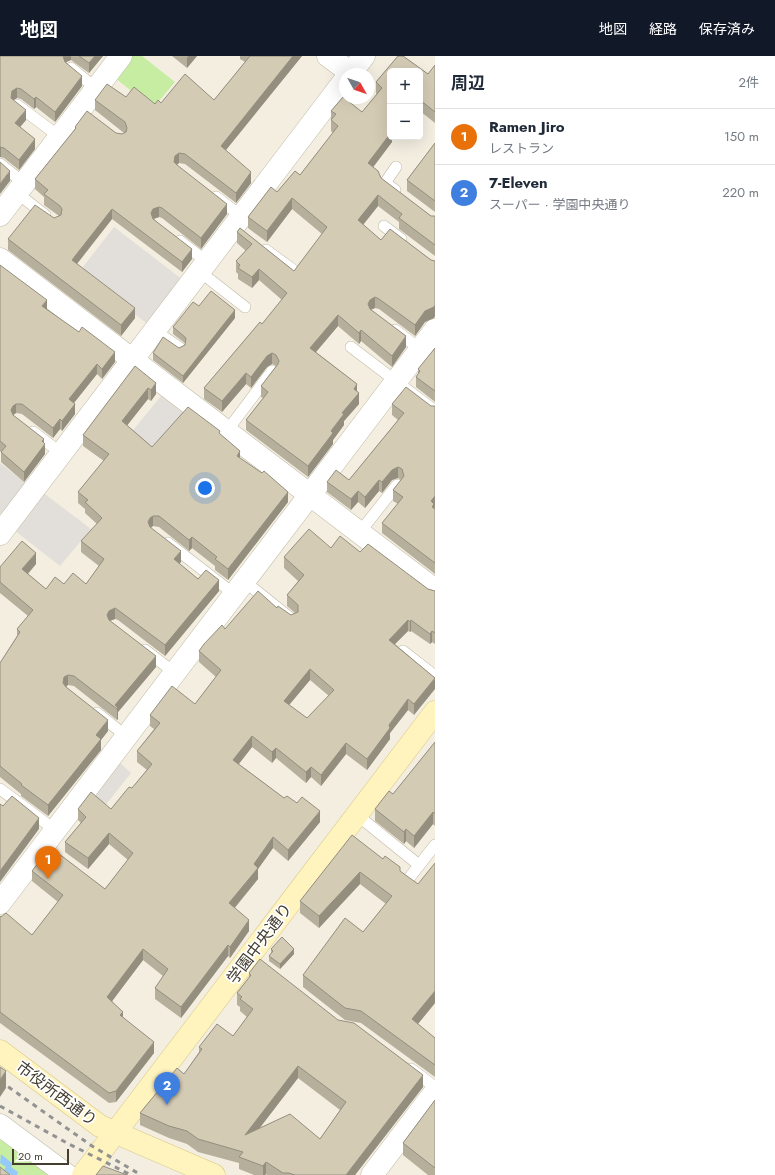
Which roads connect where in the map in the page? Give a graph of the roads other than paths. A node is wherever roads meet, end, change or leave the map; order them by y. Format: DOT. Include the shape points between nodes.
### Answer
graph roads {
  1 [pos="122,56"];
  2 [pos="328,56"];
  3 [pos="364,56"];
  4 [pos="70,67"];
  5 [pos="340,68"];
  6 [pos="354,68"];
  7 [pos="339,88"];
  8 [pos="97,89"];
  9 [pos="18,105"];
  10 [pos="60,136"];
  11 [pos="0,164"];
  12 [pos="396,167"];
  13 [pos="21,188"];
  14 [pos="205,188"];
  15 [pos="404,197"];
  16 [pos="0,215"];
  17 [pos="55,222"];
  18 [pos="240,225"];
  19 [pos="384,226"];
  20 [pos="170,234"];
  21 [pos="257,243"];
  22 [pos="412,248"];
  23 [pos="0,259"];
  24 [pos="203,266"];
  25 [pos="292,269"];
  26 [pos="245,307"];
  27 [pos="386,323"];
  28 [pos="154,330"];
  29 [pos="435,330"];
  30 [pos="351,347"];
  31 [pos="180,348"];
  32 [pos="420,349"];
  33 [pos="132,359"];
  34 [pos="272,371"];
  35 [pos="396,382"];
  36 [pos="435,411"];
  37 [pos="24,425"];
  38 [pos="227,431"];
  39 [pos="61,453"];
  40 [pos="397,485"];
  41 [pos="310,494"];
  42 [pos="360,532"];
  43 [pos="0,534"];
  44 [pos="161,538"];
  45 [pos="239,588"];
  46 [pos="435,590"];
  47 [pos="292,619"];
  48 [pos="138,645"];
  49 [pos="403,652"];
  50 [pos="175,673"];
  51 [pos="435,676"];
  52 [pos="88,707"];
  53 [pos="434,715"];
  54 [pos="126,736"];
  55 [pos="0,789"];
  56 [pos="357,814"];
  57 [pos="50,842"];
  58 [pos="435,845"];
  59 [pos="419,865"];
  60 [pos="410,878"];
  61 [pos="0,903"];
  62 [pos="0,1050"];
  63 [pos="405,1065"];
  64 [pos="435,1087"];
  65 [pos="435,1092"];
  66 [pos="0,1125"];
  67 [pos="116,1132"];
  68 [pos="67,1175"];
  69 [pos="84,1175"];
  70 [pos="214,1175"];
  71 [pos="372,1175"];
  1 -- 8 [label="street"];
  2 -- 5 [label="street"];
  3 -- 6 [label="street"];
  4 -- 8 [label="lane"];
  7 -- 18 [label="street"];
  8 -- 10 [label="street" via="87,113"];
  9 -- 10 [label="lane"];
  10 -- 13 [label="street"];
  11 -- 13 [label="lane"];
  12 -- 15 [label="lane" via="385,183"];
  13 -- 16 [label="street"];
  13 -- 17 [label="lane"];
  14 -- 18 [label="lane"];
  18 -- 24 [label="street"];
  19 -- 22 [label="lane"];
  20 -- 24 [label="lane"];
  21 -- 25 [label="lane"];
  23 -- 33 [label="street"];
  24 -- 26 [label="lane"];
  24 -- 28 [label="street"];
  27 -- 32 [label="lane"];
  28 -- 31 [label="lane"];
  28 -- 33 [label="street"];
  29 -- 32 [label="street"];
  30 -- 35 [label="lane"];
  32 -- 35 [label="street"];
  33 -- 38 [label="street"];
  33 -- 39 [label="street"];
  34 -- 38 [label="lane"];
  35 -- 36 [label="lane"];
  35 -- 41 [label="street"];
  37 -- 39 [label="lane"];
  38 -- 41 [label="street"];
  39 -- 43 [label="street"];
  40 -- 42 [label="lane"];
  41 -- 42 [label="street"];
  41 -- 45 [label="street"];
  42 -- 46 [label="street"];
  44 -- 45 [label="lane"];
  45 -- 47 [label="lane"];
  45 -- 50 [label="street"];
  48 -- 50 [label="lane"];
  49 -- 51 [label="lane"];
  50 -- 54 [label="street"];
  52 -- 54 [label="lane"];
  53 -- 56 [label="street, 学園中央通り"];
  54 -- 57 [label="street"];
  55 -- 57 [label="lane"];
  56 -- 59 [label="lane"];
  56 -- 67 [label="street, 学園中央通り" via="254,958"];
  57 -- 61 [label="street"];
  58 -- 59 [label="lane"];
  59 -- 60 [label="lane"];
  62 -- 67 [label="street, 市役所西通り" via="100,1126"];
  63 -- 64 [label="lane"];
  65 -- 71 [label="street"];
  66 -- 68 [label="street"];
  67 -- 69 [label="street, 学園中央通り"];
  67 -- 70 [label="street, 市役所西通り"];
}
